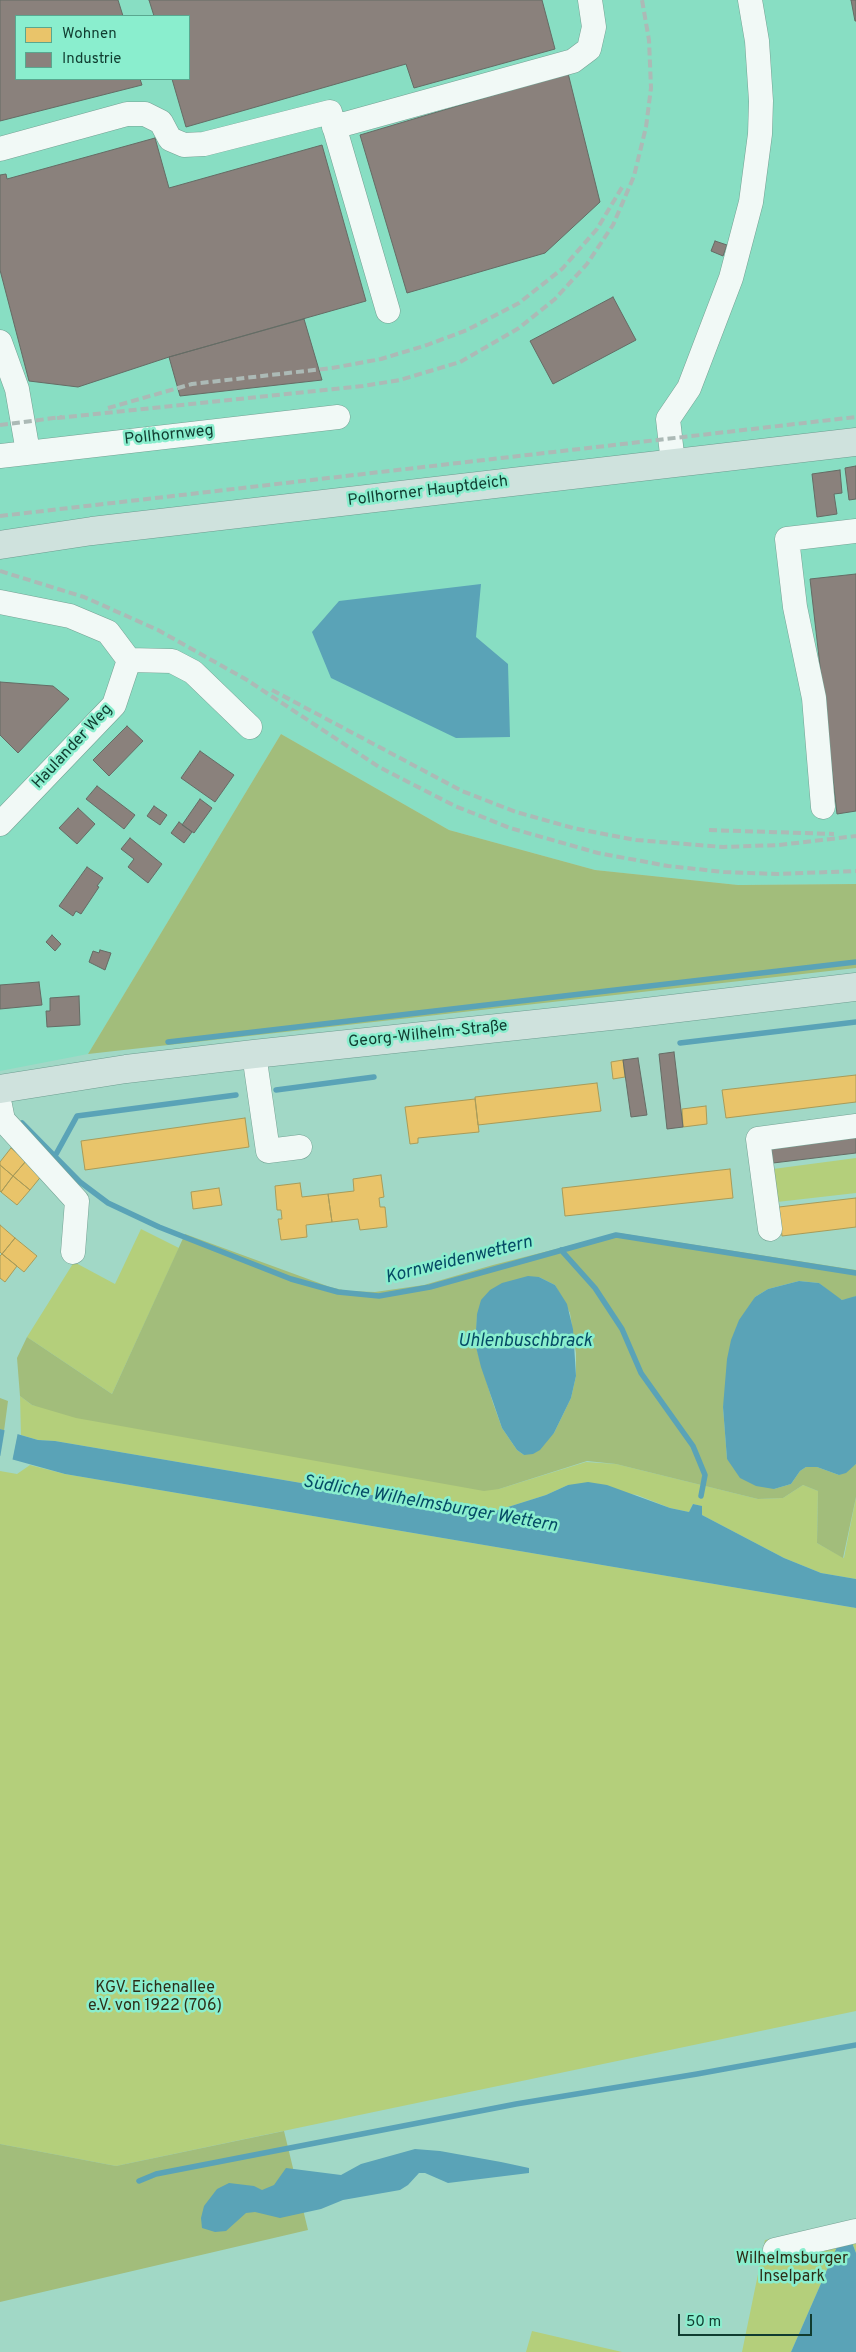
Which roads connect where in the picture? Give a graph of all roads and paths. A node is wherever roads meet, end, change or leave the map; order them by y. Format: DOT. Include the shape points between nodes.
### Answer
graph roads {
  1 [pos="590,0"];
  2 [pos="750,0"];
  3 [pos="334,127"];
  4 [pos="0,149"];
  5 [pos="388,311"];
  6 [pos="0,342"];
  7 [pos="338,417"];
  8 [pos="856,442"];
  9 [pos="28,452"];
  10 [pos="0,456"];
  11 [pos="673,463"];
  12 [pos="856,531"];
  13 [pos="0,545"];
  14 [pos="0,602"];
  15 [pos="129,660"];
  16 [pos="250,727"];
  17 [pos="823,807"];
  18 [pos="0,824"];
  19 [pos="856,987"];
  20 [pos="254,1054"];
  21 [pos="0,1089"];
  22 [pos="0,1105"];
  23 [pos="856,1126"];
  24 [pos="300,1147"];
  25 [pos="770,1229"];
  26 [pos="73,1252"];
  27 [pos="856,2231"];
  28 [pos="775,2250"];
  1 -- 3 [label="street" via="594,27 589,49 573,61"];
  2 -- 11 [label="street" via="760,71 757,167 736,262 690,388 668,419"];
  3 -- 4 [label="street" via="330,112 204,144 184,145 170,139 161,122 145,114 127,114"];
  3 -- 5 [label="street"];
  6 -- 9 [label="street" via="17,389"];
  7 -- 9 [label="street, Pollhornweg"];
  8 -- 11 [label="main road, Pollhorner Hauptdeich"];
  9 -- 10 [label="street, Pollhornweg"];
  11 -- 13 [label="main road, Pollhorner Hauptdeich" via="92,531"];
  12 -- 17 [label="street" via="787,539 795,608 814,698"];
  14 -- 15 [label="street" via="70,616 108,632"];
  15 -- 16 [label="street" via="172,661 193,672"];
  15 -- 18 [label="street, Haulander Weg" via="114,705"];
  19 -- 20 [label="main road, Georg-Wilhelm-Straße"];
  20 -- 21 [label="main road, Georg-Wilhelm-Straße" via="126,1069"];
  20 -- 24 [label="street" via="268,1151"];
  22 -- 26 [label="street" via="3,1120 77,1201"];
  23 -- 25 [label="street" via="758,1139"];
  27 -- 28 [label="street"];
}
